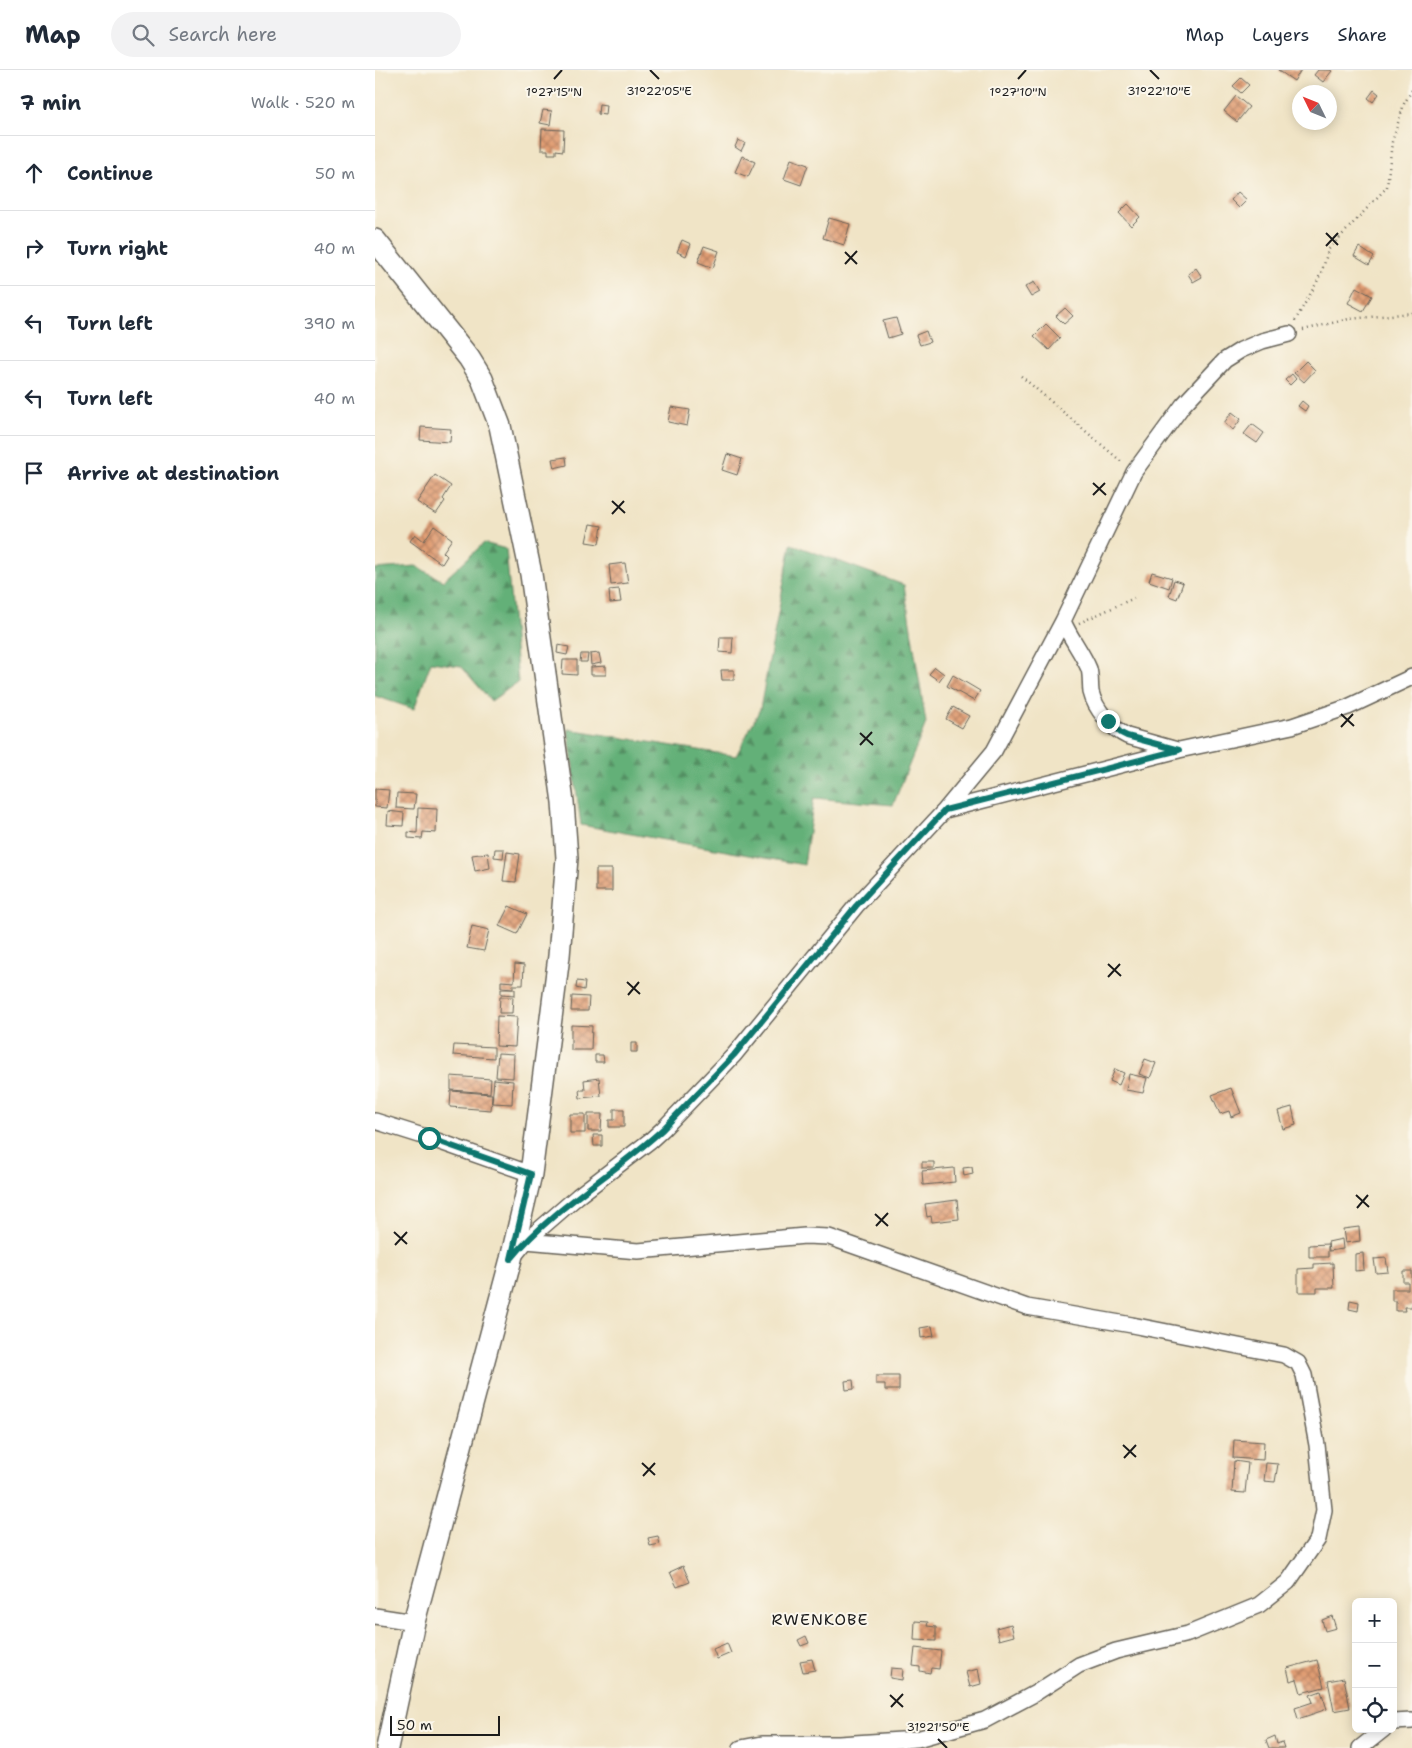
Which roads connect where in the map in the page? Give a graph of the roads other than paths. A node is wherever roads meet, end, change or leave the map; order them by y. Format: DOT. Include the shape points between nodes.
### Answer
graph roads {
  1 [pos="375,240"];
  2 [pos="1289,334"];
  3 [pos="1065,625"];
  4 [pos="1412,676"];
  5 [pos="1179,750"];
  6 [pos="945,810"];
  7 [pos="375,1121"];
  8 [pos="531,1174"];
  9 [pos="526,1241"];
  10 [pos="511,1259"];
  11 [pos="375,1616"];
  12 [pos="414,1622"];
  13 [pos="1412,1720"];
  14 [pos="1397,1722"];
  15 [pos="1379,1733"];
  16 [pos="387,1748"];
  17 [pos="741,1748"];
  18 [pos="1360,1748"];
  1 -- 8 [label="street" via="469,358 482,379 500,426 531,574 563,802 567,858 559,956"];
  2 -- 3 [label="street" via="1263,341 1225,360 1183,405 1134,472"];
  3 -- 5 [label="street" via="1089,670 1095,703 1108,721 1127,736"];
  3 -- 6 [label="street" via="994,751"];
  4 -- 5 [label="street" via="1348,707 1292,726"];
  5 -- 6 [label="street"];
  6 -- 9 [label="street" via="856,906 734,1055 663,1129 577,1196"];
  7 -- 8 [label="street"];
  8 -- 10 [label="street"];
  9 -- 10 [label="street"];
  9 -- 17 [label="street" via="638,1251 805,1236 829,1237 1027,1307 1284,1355 1298,1363 1304,1375 1317,1445 1324,1510 1318,1539 1289,1582 1259,1605 1188,1634 1116,1651 1079,1665 985,1720 917,1739 762,1744"];
  10 -- 12 [label="street"];
  11 -- 12 [label="street"];
  12 -- 16 [label="street"];
  13 -- 14 [label="street"];
  15 -- 18 [label="street"];
}
